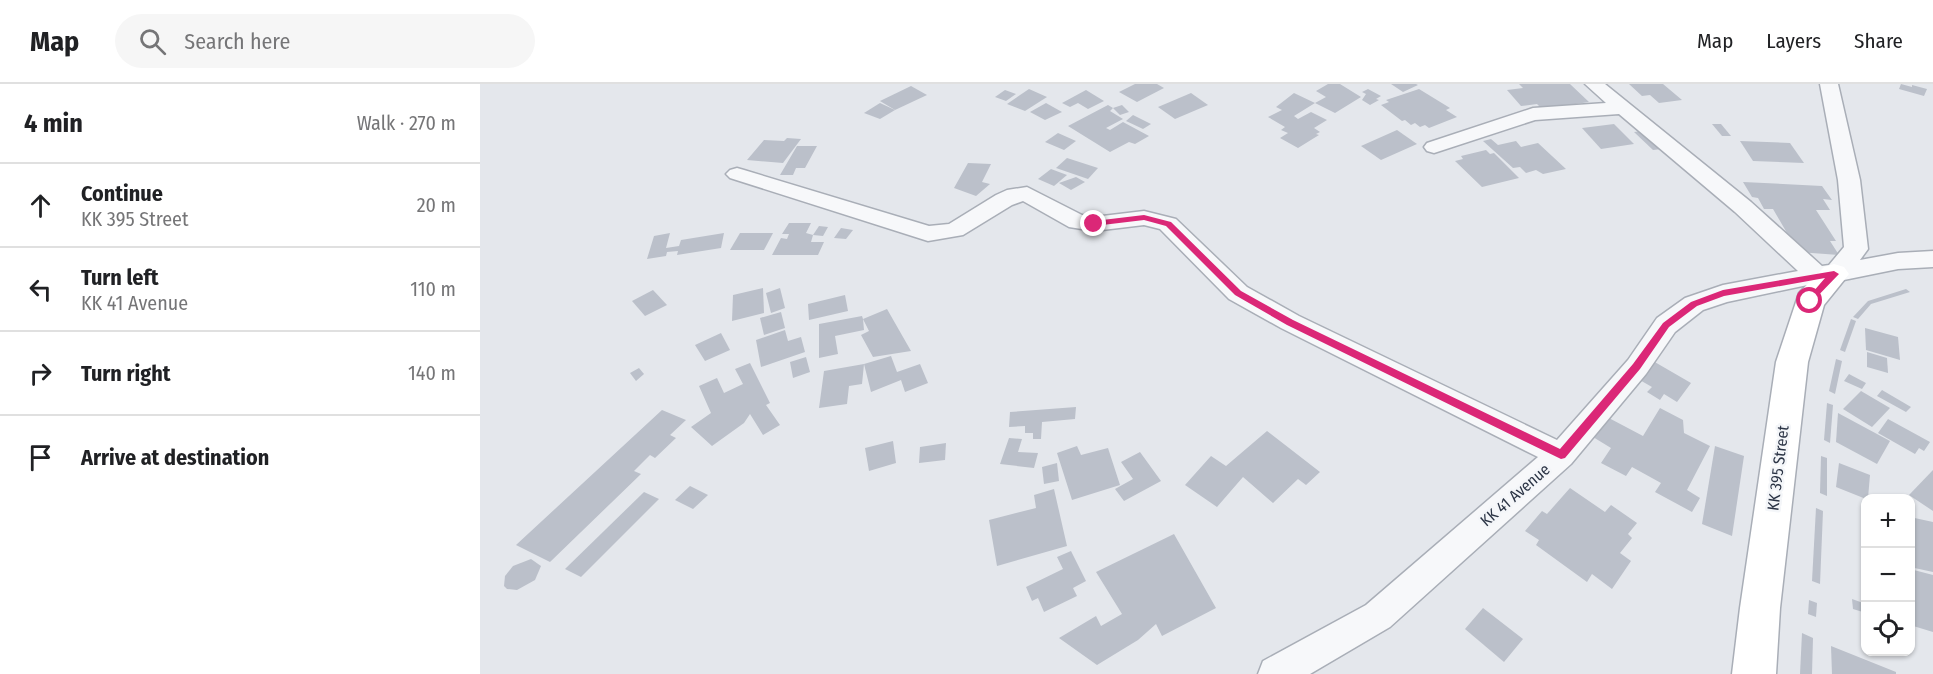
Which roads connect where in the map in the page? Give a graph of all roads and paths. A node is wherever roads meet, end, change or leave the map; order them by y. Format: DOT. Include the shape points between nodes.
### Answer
graph roads {
  1 [pos="1594,84"];
  2 [pos="1829,84"];
  3 [pos="1623,108"];
  4 [pos="1434,147"];
  5 [pos="737,174"];
  6 [pos="1933,259"];
  7 [pos="1826,274"];
  8 [pos="1561,454"];
  9 [pos="1276,674"];
  10 [pos="1754,674"];
  1 -- 3 [label="street"];
  2 -- 7 [label="street" via="1849,180 1856,249"];
  3 -- 4 [label="street" via="1533,114"];
  3 -- 7 [label="street"];
  5 -- 8 [label="street" via="928,234 955,230 1004,200 1027,194 1077,222 1094,224 1144,218 1168,224 1238,293"];
  6 -- 7 [label="street, KK 41 Avenue"];
  7 -- 8 [label="street, KK 41 Avenue" via="1723,294 1694,304 1666,325 1637,367"];
  7 -- 10 [label="street, KK 395 Street" via="1810,301 1792,363"];
  8 -- 9 [label="street, KK 41 Avenue" via="1378,616"];
}
